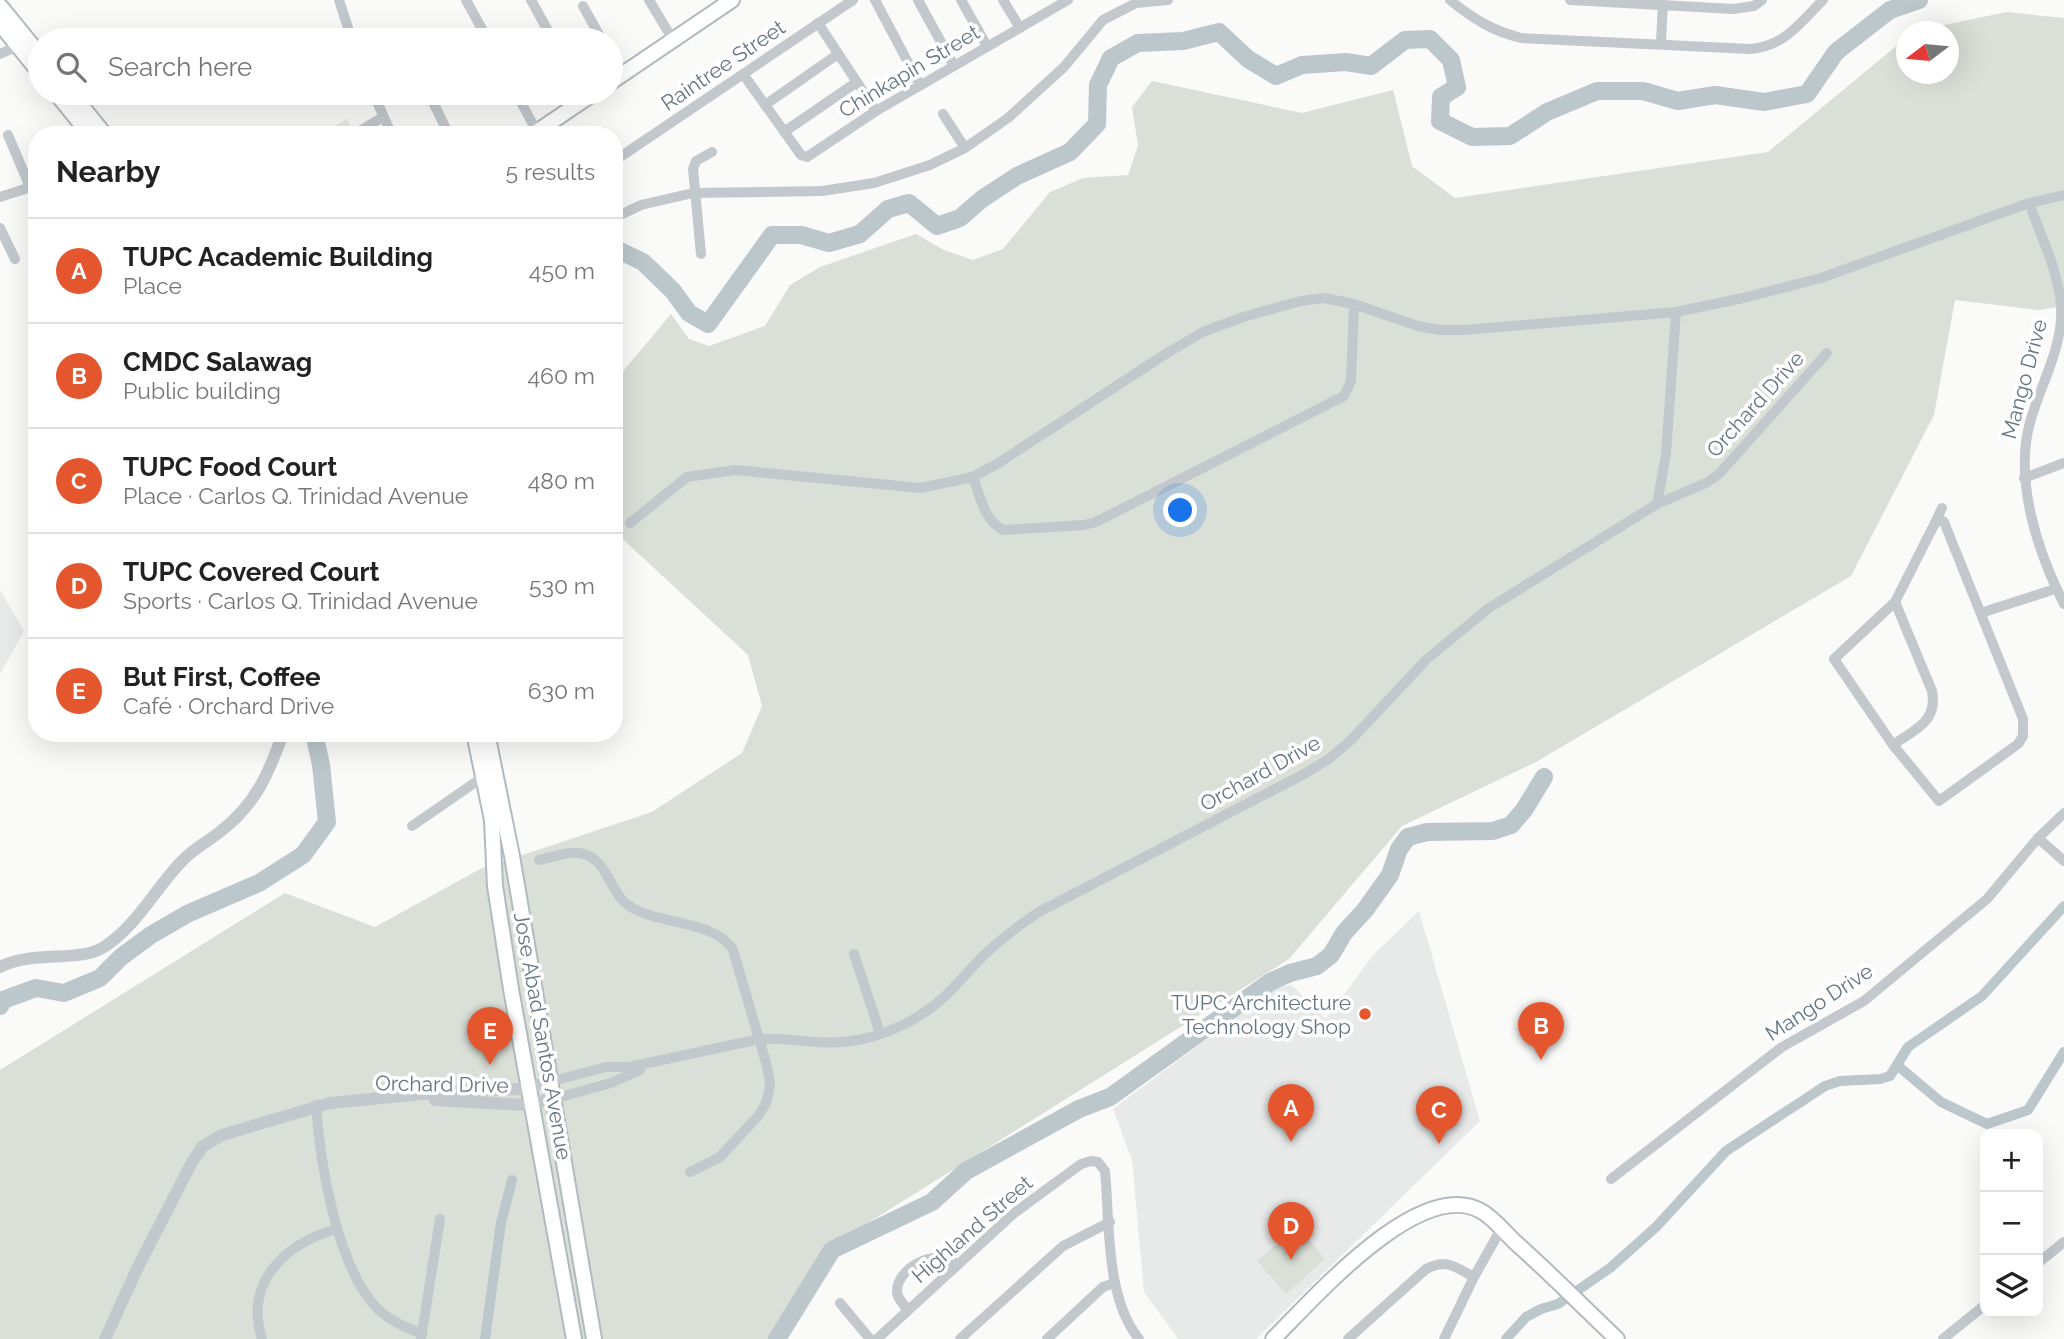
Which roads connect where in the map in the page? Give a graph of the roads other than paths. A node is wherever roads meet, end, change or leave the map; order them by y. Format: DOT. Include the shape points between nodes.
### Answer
graph roads {
  1 [pos="339,0"];
  2 [pos="466,0"];
  3 [pos="531,0"];
  4 [pos="649,0"];
  5 [pos="732,0"];
  6 [pos="853,0"];
  7 [pos="875,0"];
  8 [pos="918,0"];
  9 [pos="961,0"];
  10 [pos="1003,0"];
  11 [pos="1068,0"];
  12 [pos="1168,0"];
  13 [pos="1450,0"];
  14 [pos="1570,0"];
  15 [pos="1762,0"];
  16 [pos="1823,0"];
  17 [pos="1663,3"];
  18 [pos="1051,4"];
  19 [pos="0,6"];
  20 [pos="583,6"];
  21 [pos="818,23"];
  22 [pos="0,24"];
  23 [pos="348,28"];
  24 [pos="481,28"];
  25 [pos="546,28"];
  26 [pos="596,28"];
  27 [pos="1020,28"];
  28 [pos="673,40"];
  29 [pos="1661,43"];
  30 [pos="23,44"];
  31 [pos="988,46"];
  32 [pos="28,47"];
  33 [pos="28,53"];
  34 [pos="0,54"];
  35 [pos="838,54"];
  36 [pos="954,66"];
  37 [pos="623,73"];
  38 [pos="743,74"];
  39 [pos="857,82"];
  40 [pos="920,85"];
  41 [pos="66,105"];
  42 [pos="81,105"];
  43 [pos="378,105"];
  44 [pos="434,105"];
  45 [pos="521,105"];
  46 [pos="573,105"];
  47 [pos="765,105"];
  48 [pos="876,111"];
  49 [pos="943,114"];
  50 [pos="383,117"];
  51 [pos="83,126"];
  52 [pos="98,126"];
  53 [pos="368,126"];
  54 [pos="388,126"];
  55 [pos="445,126"];
  56 [pos="531,126"];
  57 [pos="544,126"];
  58 [pos="784,132"];
  59 [pos="8,135"];
  60 [pos="965,148"];
  61 [pos="712,152"];
  62 [pos="623,155"];
  63 [pos="28,176"];
  64 [pos="28,188"];
  65 [pos="693,193"];
  66 [pos="2064,195"];
  67 [pos="0,197"];
  68 [pos="2029,204"];
  69 [pos="623,214"];
  70 [pos="0,228"];
  71 [pos="701,254"];
  72 [pos="15,259"];
  73 [pos="1354,304"];
  74 [pos="1676,312"];
  75 [pos="1827,353"];
  76 [pos="2064,463"];
  77 [pos="973,477"];
  78 [pos="2024,478"];
  79 [pos="1657,504"];
  80 [pos="1942,508"];
  81 [pos="630,523"];
  82 [pos="1935,523"];
  83 [pos="2056,589"];
  84 [pos="2064,602"];
  85 [pos="1895,603"];
  86 [pos="1981,613"];
  87 [pos="279,742"];
  88 [pos="477,742"];
  89 [pos="488,742"];
  90 [pos="1893,746"];
  91 [pos="491,777"];
  92 [pos="2064,813"];
  93 [pos="412,826"];
  94 [pos="2038,838"];
  95 [pos="539,860"];
  96 [pos="2064,861"];
  97 [pos="854,954"];
  98 [pos="0,967"];
  99 [pos="880,1033"];
  100 [pos="760,1040"];
  101 [pos="673,1059"];
  102 [pos="549,1082"];
  103 [pos="530,1087"];
  104 [pos="553,1099"];
  105 [pos="330,1103"];
  106 [pos="533,1104"];
  107 [pos="316,1105"];
  108 [pos="690,1172"];
  109 [pos="1611,1179"];
  110 [pos="440,1219"];
  111 [pos="1110,1222"];
  112 [pos="336,1229"];
  113 [pos="1501,1229"];
  114 [pos="2064,1242"];
  115 [pos="2043,1259"];
  116 [pos="957,1265"];
  117 [pos="1474,1278"];
  118 [pos="1114,1283"];
  119 [pos="840,1303"];
  120 [pos="1980,1309"];
  121 [pos="908,1310"];
  122 [pos="421,1336"];
  123 [pos="1136,1338"];
  124 [pos="105,1339"];
  125 [pos="262,1339"];
  126 [pos="574,1339"];
  127 [pos="594,1339"];
  128 [pos="870,1339"];
  129 [pos="877,1339"];
  130 [pos="960,1339"];
  131 [pos="1047,1339"];
  132 [pos="1273,1339"];
  133 [pos="1348,1339"];
  134 [pos="1444,1339"];
  135 [pos="1617,1339"];
  136 [pos="1943,1339"];
  1 -- 23 [label="street"];
  2 -- 24 [label="street"];
  3 -- 25 [label="street"];
  4 -- 28 [label="street"];
  5 -- 28 [label="main road"];
  6 -- 21 [label="street, Raintree Street"];
  7 -- 40 [label="street"];
  8 -- 36 [label="street"];
  9 -- 31 [label="street"];
  10 -- 27 [label="street"];
  11 -- 18 [label="street, Chinkapin Street"];
  12 -- 60 [label="street" via="1136,3 1103,20 1064,67"];
  13 -- 29 [label="street" via="1483,24 1521,38"];
  14 -- 17 [label="street"];
  15 -- 17 [label="street" via="1733,9"];
  16 -- 29 [label="street" via="1784,39 1766,48"];
  17 -- 29 [label="street"];
  18 -- 27 [label="street, Chinkapin Street"];
  19 -- 30 [label="main road"];
  20 -- 26 [label="street"];
  21 -- 35 [label="street"];
  21 -- 38 [label="street, Raintree Street"];
  22 -- 30 [label="main road"];
  27 -- 31 [label="street, Chinkapin Street"];
  28 -- 37 [label="main road"];
  30 -- 32 [label="main road"];
  30 -- 33 [label="main road"];
  30 -- 34 [label="street"];
  31 -- 36 [label="street, Chinkapin Street"];
  35 -- 39 [label="street"];
  35 -- 47 [label="street"];
  36 -- 40 [label="street, Chinkapin Street"];
  38 -- 47 [label="street"];
  38 -- 62 [label="street, Raintree Street"];
  39 -- 48 [label="street"];
  39 -- 58 [label="street"];
  40 -- 48 [label="street, Chinkapin Street"];
  41 -- 51 [label="main road"];
  42 -- 52 [label="main road"];
  43 -- 50 [label="street"];
  44 -- 55 [label="street"];
  45 -- 56 [label="street"];
  46 -- 57 [label="main road"];
  47 -- 58 [label="street"];
  48 -- 58 [label="street, Chinkapin Street" via="807,157"];
  49 -- 60 [label="street"];
  50 -- 53 [label="street"];
  50 -- 54 [label="street"];
  59 -- 63 [label="street"];
  60 -- 65 [label="street" via="874,183 822,191"];
  61 -- 65 [label="street" via="696,161"];
  64 -- 67 [label="street"];
  65 -- 69 [label="street"];
  65 -- 71 [label="street"];
  66 -- 68 [label="street"];
  68 -- 74 [label="street" via="1821,278"];
  68 -- 78 [label="street, Mango Drive" via="2059,289 2061,324 2031,420"];
  70 -- 72 [label="street"];
  73 -- 74 [label="street" via="1440,330"];
  73 -- 77 [label="street" via="1324,298 1301,301 1202,332"];
  73 -- 77 [label="street" via="1351,381 1344,396 1096,522 1004,530 996,527 987,513"];
  74 -- 79 [label="street" via="1666,454"];
  75 -- 79 [label="street, Orchard Drive" via="1719,474"];
  76 -- 78 [label="street"];
  77 -- 81 [label="street" via="920,488 734,470 687,477"];
  78 -- 83 [label="street, Mango Drive" via="2037,537"];
  79 -- 99 [label="street, Orchard Drive" via="1489,608 1427,659 1330,758 1039,912 993,947 941,1000"];
  80 -- 82 [label="street"];
  82 -- 85 [label="street"];
  82 -- 86 [label="street" via="1944,522"];
  83 -- 84 [label="street, Mango Drive"];
  83 -- 86 [label="street"];
  85 -- 90 [label="street" via="1934,703 1928,719"];
  85 -- 90 [label="street" via="1834,659"];
  86 -- 90 [label="street" via="2023,719 2018,744 1939,801"];
  87 -- 98 [label="street" via="259,792 221,832 184,859 134,920 104,947 90,953 30,957"];
  88 -- 91 [label="main road, Jose Abad Santos Avenue"];
  89 -- 91 [label="main road, Jose Abad Santos Avenue"];
  91 -- 93 [label="street"];
  91 -- 102 [label="main road, Jose Abad Santos Avenue" via="512,856"];
  91 -- 103 [label="main road, Jose Abad Santos Avenue" via="495,886"];
  92 -- 94 [label="street, Mango Drive"];
  94 -- 96 [label="street"];
  94 -- 109 [label="street, Mango Drive" via="1987,899 1864,1001 1782,1047"];
  95 -- 100 [label="street" via="584,854 600,864 629,906 727,941"];
  97 -- 99 [label="street"];
  99 -- 100 [label="street, Orchard Drive" via="834,1043"];
  100 -- 101 [label="street, Orchard Drive"];
  100 -- 108 [label="street" via="770,1084 767,1101 720,1157"];
  101 -- 102 [label="street, Orchard Drive" via="606,1067"];
  101 -- 104 [label="street, Orchard Drive"];
  102 -- 103 [label="street, Orchard Drive"];
  102 -- 104 [label="main road, Jose Abad Santos Avenue"];
  103 -- 105 [label="street, Orchard Drive"];
  103 -- 106 [label="main road, Jose Abad Santos Avenue"];
  104 -- 106 [label="street, Orchard Drive"];
  104 -- 127 [label="main road, Jose Abad Santos Avenue"];
  105 -- 106 [label="street, Orchard Drive" via="444,1100"];
  105 -- 107 [label="street, Orchard Drive"];
  106 -- 126 [label="main road, Jose Abad Santos Avenue"];
  107 -- 112 [label="street"];
  107 -- 124 [label="street, Orchard Drive" via="222,1135 203,1146 177,1188"];
  110 -- 122 [label="street"];
  111 -- 116 [label="street, Highland Street" via="1105,1171 1091,1161 1013,1214"];
  111 -- 118 [label="street"];
  111 -- 130 [label="street" via="1063,1246"];
  112 -- 122 [label="street" via="374,1306"];
  112 -- 125 [label="street" via="312,1236 269,1272 257,1318"];
  113 -- 117 [label="street"];
  113 -- 132 [label="main road" via="1472,1208 1442,1207 1412,1218 1368,1247"];
  113 -- 135 [label="main road"];
  114 -- 115 [label="street"];
  116 -- 121 [label="street, Highland Street"];
  116 -- 121 [label="street" via="941,1256 911,1268 897,1289"];
  117 -- 133 [label="street" via="1437,1263"];
  117 -- 134 [label="street"];
  118 -- 123 [label="street" via="1118,1303"];
  118 -- 131 [label="street" via="1103,1287"];
  119 -- 128 [label="street"];
  120 -- 136 [label="street"];
  121 -- 129 [label="street, Highland Street"];
}
